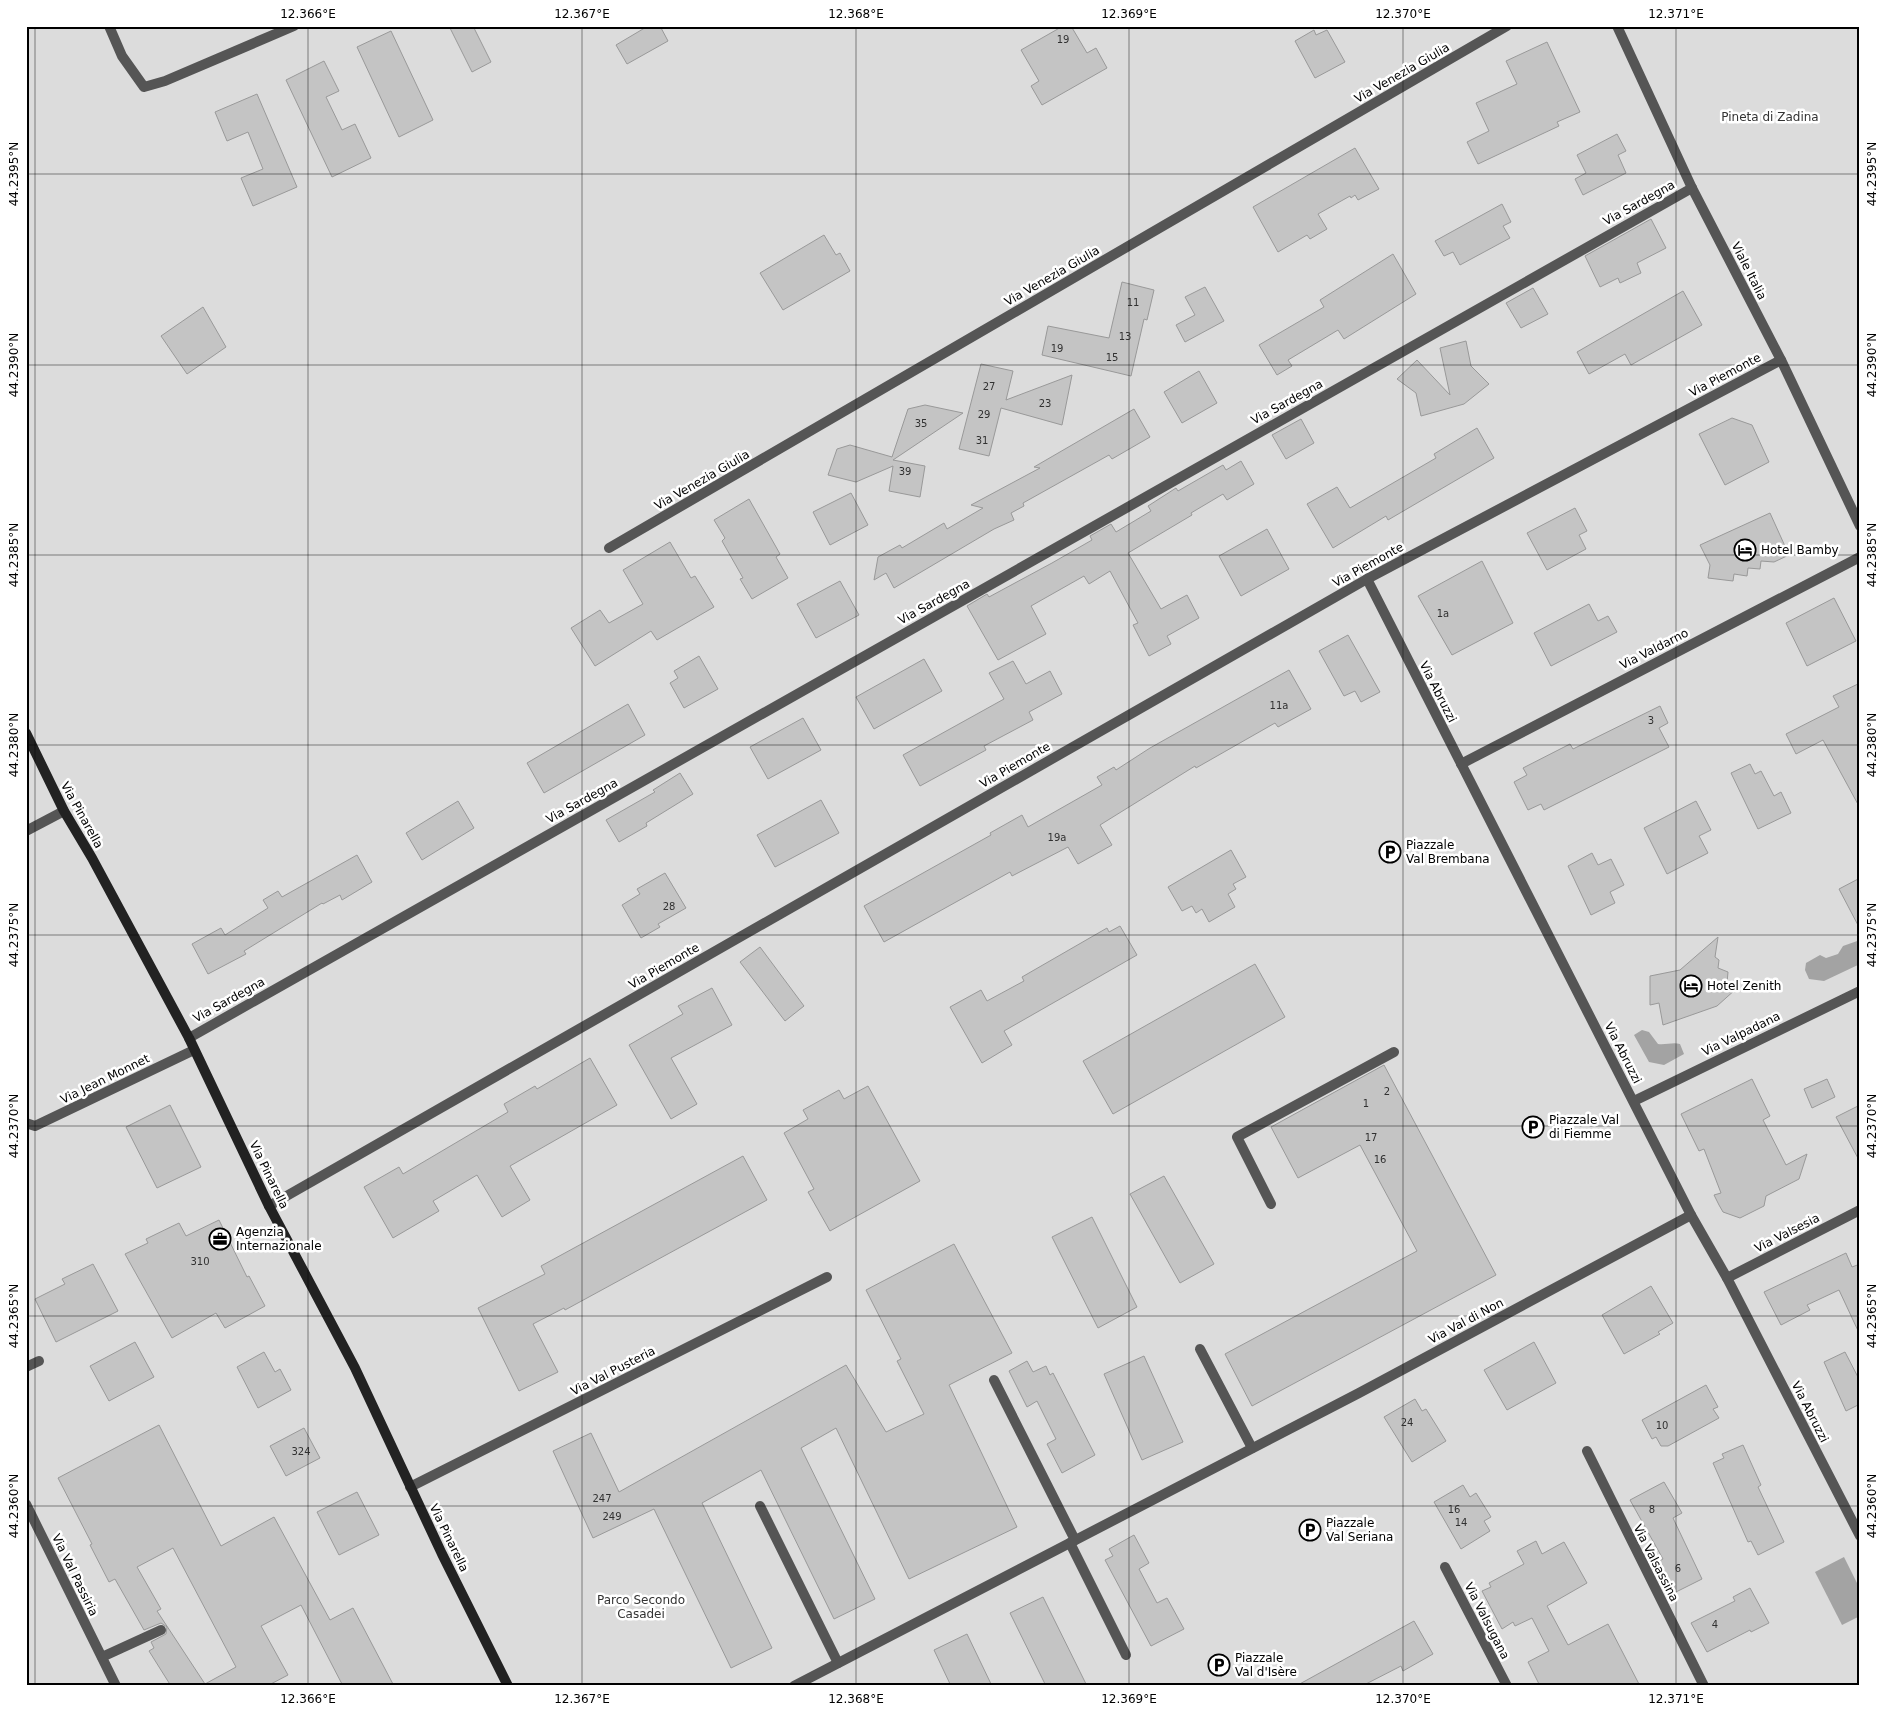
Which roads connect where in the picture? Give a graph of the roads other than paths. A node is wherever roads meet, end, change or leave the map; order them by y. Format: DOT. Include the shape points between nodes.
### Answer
graph roads {
  1 [pos="109,26"];
  2 [pos="294,26"];
  3 [pos="1507,26"];
  4 [pos="1617,26"];
  5 [pos="1692,188"];
  6 [pos="1781,360"];
  7 [pos="1860,526"];
  8 [pos="609,548"];
  9 [pos="1860,557"];
  10 [pos="1366,579"];
  11 [pos="26,733"];
  12 [pos="1461,764"];
  13 [pos="64,811"];
  14 [pos="26,831"];
  15 [pos="1860,991"];
  16 [pos="189,1038"];
  17 [pos="194,1050"];
  18 [pos="1394,1052"];
  19 [pos="1634,1101"];
  20 [pos="26,1123"];
  21 [pos="1271,1204"];
  22 [pos="269,1206"];
  23 [pos="1860,1210"];
  24 [pos="1692,1215"];
  25 [pos="827,1277"];
  26 [pos="1726,1278"];
  27 [pos="1200,1349"];
  28 [pos="39,1361"];
  29 [pos="26,1367"];
  30 [pos="994,1380"];
  31 [pos="1252,1448"];
  32 [pos="1587,1451"];
  33 [pos="410,1487"];
  34 [pos="26,1504"];
  35 [pos="760,1506"];
  36 [pos="1860,1536"];
  37 [pos="1073,1541"];
  38 [pos="1445,1567"];
  39 [pos="161,1630"];
  40 [pos="1126,1655"];
  41 [pos="102,1658"];
  42 [pos="838,1663"];
  43 [pos="116,1686"];
  44 [pos="508,1686"];
  45 [pos="794,1686"];
  46 [pos="1507,1686"];
  47 [pos="1704,1686"];
  1 -- 2 [label="street" via="122,56 144,87"];
  3 -- 8 [label="street, Via Venezia Giulia"];
  4 -- 5 [label="street, Viale Italia"];
  5 -- 6 [label="street, Viale Italia"];
  5 -- 16 [label="street, Via Sardegna"];
  6 -- 7 [label="street, Viale Italia"];
  6 -- 10 [label="street, Via Piemonte"];
  9 -- 12 [label="street, Via Valdarno"];
  10 -- 12 [label="street, Via Abruzzi"];
  10 -- 22 [label="street, Via Piemonte"];
  11 -- 13 [label="street, Via Pinarella"];
  12 -- 19 [label="street, Via Abruzzi"];
  13 -- 14 [label="street"];
  13 -- 16 [label="street, Via Pinarella"];
  15 -- 19 [label="street, Via Valpadana"];
  16 -- 17 [label="street, Via Pinarella"];
  17 -- 20 [label="street, Via Jean Monnet" via="35,1126"];
  17 -- 22 [label="street, Via Pinarella"];
  18 -- 21 [label="street" via="1237,1136"];
  19 -- 24 [label="street, Via Abruzzi"];
  22 -- 33 [label="street, Via Pinarella" via="355,1368"];
  23 -- 26 [label="street, Via Valsesia"];
  24 -- 26 [label="street, Via Abruzzi"];
  24 -- 31 [label="street, Via Val di Non"];
  25 -- 33 [label="street, Via Val Pusteria"];
  26 -- 36 [label="street, Via Abruzzi"];
  27 -- 31 [label="street"];
  28 -- 29 [label="street"];
  30 -- 37 [label="street"];
  31 -- 37 [label="street, Via Val di Non"];
  32 -- 47 [label="street, Via Valsassina"];
  33 -- 44 [label="street, Via Pinarella"];
  34 -- 41 [label="street, Via Val Passiria"];
  35 -- 42 [label="street"];
  37 -- 40 [label="street"];
  37 -- 42 [label="street, Via Val di Non"];
  38 -- 46 [label="street, Via Valsugana"];
  39 -- 41 [label="street"];
  41 -- 43 [label="street, Via Val Passiria"];
  42 -- 45 [label="street, Via Val di Non"];
}
